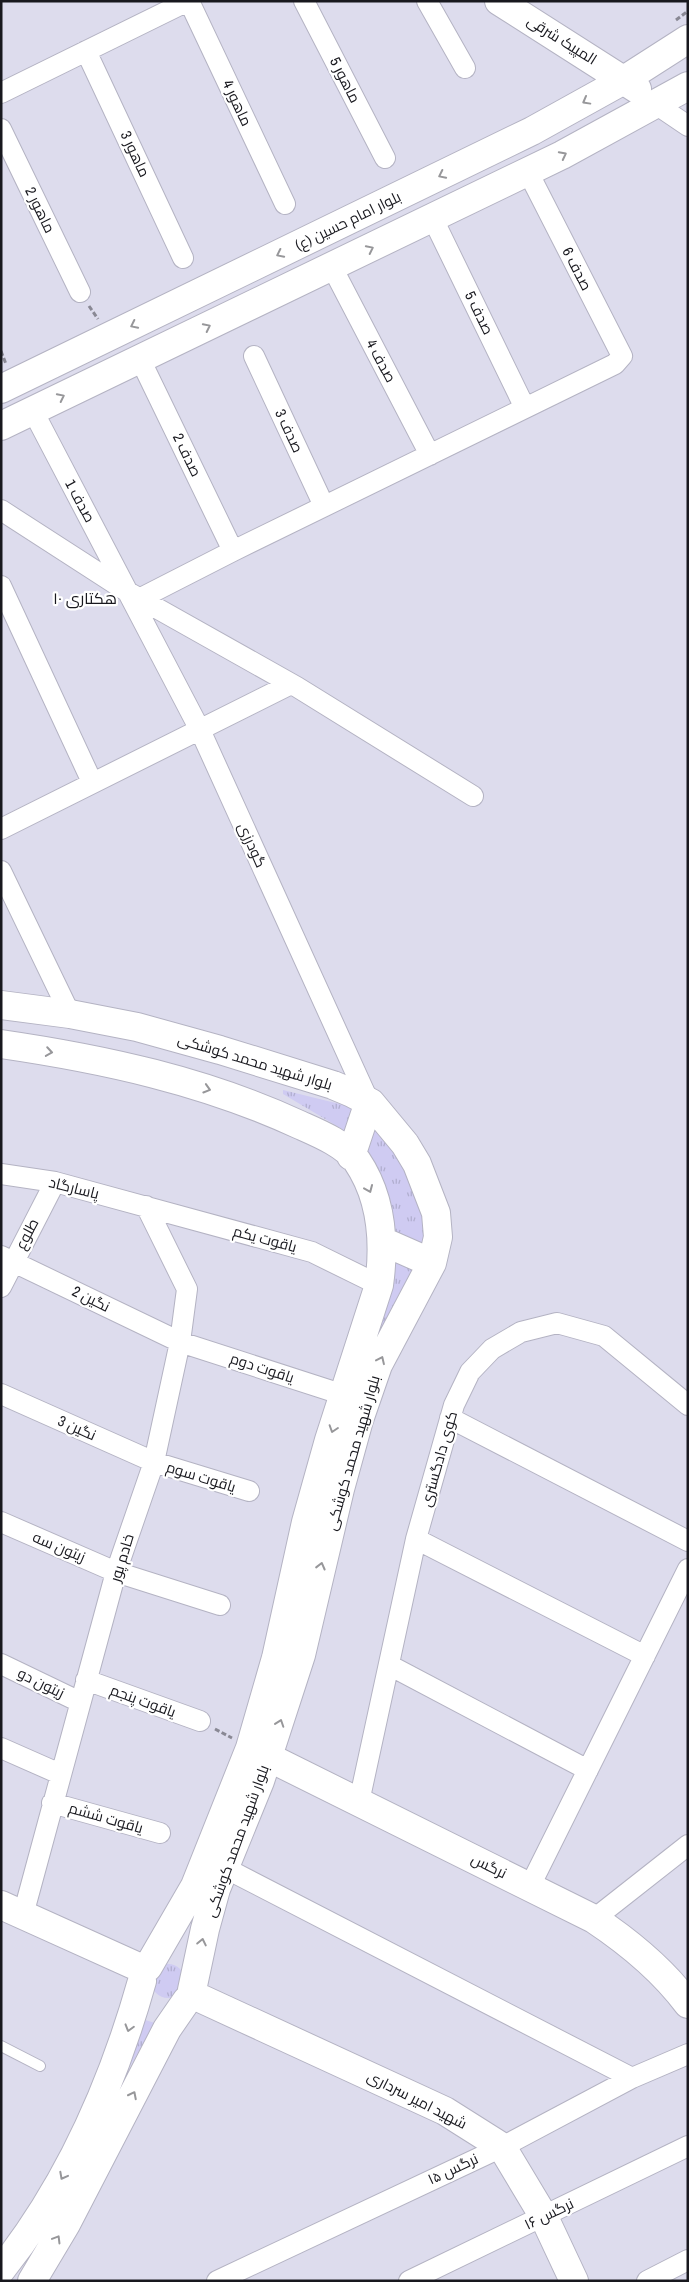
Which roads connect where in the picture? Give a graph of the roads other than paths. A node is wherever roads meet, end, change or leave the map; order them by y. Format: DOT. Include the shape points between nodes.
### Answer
graph roads {
  1 [pos="188,1"];
  2 [pos="304,1"];
  3 [pos="427,1"];
  4 [pos="499,1"];
  5 [pos="681,30"];
  6 [pos="86,51"];
  7 [pos="465,68"];
  8 [pos="624,80"];
  9 [pos="688,86"];
  10 [pos="1,92"];
  11 [pos="657,105"];
  12 [pos="688,126"];
  13 [pos="1,128"];
  14 [pos="386,158"];
  15 [pos="528,172"];
  16 [pos="285,204"];
  17 [pos="433,218"];
  18 [pos="183,258"];
  19 [pos="332,267"];
  20 [pos="80,292"];
  21 [pos="254,356"];
  22 [pos="140,359"];
  23 [pos="1,388"];
  24 [pos="525,408"];
  25 [pos="33,411"];
  26 [pos="1,426"];
  27 [pos="430,455"];
  28 [pos="324,506"];
  29 [pos="1,510"];
  30 [pos="233,551"];
  31 [pos="1,586"];
  32 [pos="134,595"];
  33 [pos="291,684"];
  34 [pos="200,730"];
  35 [pos="92,782"];
  36 [pos="473,796"];
  37 [pos="1,829"];
  38 [pos="1,871"];
  39 [pos="1,1005"];
  40 [pos="70,1014"];
  41 [pos="1,1044"];
  42 [pos="369,1102"];
  43 [pos="351,1156"];
  44 [pos="1,1174"];
  45 [pos="54,1182"];
  46 [pos="146,1206"];
  47 [pos="382,1240"];
  48 [pos="7,1258"];
  49 [pos="432,1263"];
  50 [pos="379,1285"];
  51 [pos="1,1287"];
  52 [pos="180,1342"];
  53 [pos="1,1394"];
  54 [pos="344,1395"];
  55 [pos="688,1405"];
  56 [pos="450,1418"];
  57 [pos="154,1462"];
  58 [pos="249,1491"];
  59 [pos="1,1522"];
  60 [pos="416,1539"];
  61 [pos="688,1541"];
  62 [pos="688,1569"];
  63 [pos="116,1572"];
  64 [pos="220,1605"];
  65 [pos="644,1656"];
  66 [pos="1,1664"];
  67 [pos="389,1665"];
  68 [pos="86,1680"];
  69 [pos="80,1702"];
  70 [pos="200,1721"];
  71 [pos="1,1748"];
  72 [pos="259,1752"];
  73 [pos="588,1770"];
  74 [pos="60,1774"];
  75 [pos="359,1802"];
  76 [pos="52,1803"];
  77 [pos="160,1833"];
  78 [pos="688,1845"];
  79 [pos="225,1868"];
  80 [pos="530,1886"];
  81 [pos="12,1910"];
  82 [pos="594,1919"];
  83 [pos="145,1973"];
  84 [pos="190,1995"];
  85 [pos="688,2004"];
  86 [pos="1,2046"];
  87 [pos="688,2054"];
  88 [pos="40,2066"];
  89 [pos="632,2078"];
  90 [pos="502,2146"];
  91 [pos="688,2146"];
  92 [pos="544,2217"];
  93 [pos="688,2260"];
  94 [pos="1,2270"];
  95 [pos="32,2281"];
  96 [pos="217,2281"];
  97 [pos="409,2281"];
  98 [pos="574,2281"];
  99 [pos="647,2281"];
  1 -- 6 [label="street"];
  1 -- 16 [label="street, ماهور 4"];
  2 -- 14 [label="street, ماهور 5"];
  3 -- 7 [label="street"];
  4 -- 8 [label="main road, المپیک شرقی"];
  5 -- 8 [label="main road, بلوار امام حسین (ع)"];
  6 -- 10 [label="street"];
  6 -- 18 [label="street, ماهور 3"];
  8 -- 11 [label="main road, المپیک شرقی"];
  8 -- 23 [label="main road, بلوار امام حسین (ع), one-way" via="532,131"];
  9 -- 11 [label="main road"];
  11 -- 12 [label="street"];
  15 -- 11 [label="main road, one-way"];
  13 -- 20 [label="street, ماهور 2"];
  15 -- 17 [label="main road"];
  15 -- 24 [label="street, صدف 6" via="622,356 615,364"];
  19 -- 17 [label="main road, one-way"];
  17 -- 24 [label="street, صدف 5"];
  22 -- 19 [label="main road, one-way"];
  19 -- 27 [label="street, صدف 4"];
  21 -- 28 [label="street, صدف 3"];
  25 -- 22 [label="main road, one-way"];
  22 -- 30 [label="street, صدف 2"];
  24 -- 27 [label="street"];
  25 -- 26 [label="main road"];
  25 -- 32 [label="street, صدف 1"];
  27 -- 28 [label="street"];
  28 -- 30 [label="street"];
  29 -- 32 [label="street"];
  30 -- 32 [label="street"];
  31 -- 35 [label="street"];
  32 -- 33 [label="street"];
  32 -- 34 [label="street, گودرزی"];
  33 -- 34 [label="street"];
  33 -- 36 [label="street"];
  34 -- 35 [label="street"];
  34 -- 42 [label="street, گودرزی"];
  35 -- 37 [label="street"];
  38 -- 40 [label="street"];
  39 -- 40 [label="main road, بلوار شهید محمد کوشکی"];
  40 -- 42 [label="main road, بلوار شهید محمد کوشکی" via="137,1027 220,1050 334,1085"];
  41 -- 43 [label="main road, بلوار شهید محمد کوشکی, one-way" via="105,1061 211,1090 265,1109 318,1133"];
  42 -- 43 [label="main road"];
  42 -- 49 [label="main road, بلوار شهید محمد کوشکی" via="404,1144 428,1189 436,1213 438,1237"];
  43 -- 47 [label="main road, بلوار شهید محمد کوشکی, one-way" via="372,1193 382,1224"];
  44 -- 45 [label="street, پاسارگاد"];
  45 -- 46 [label="street, پاسارگاد"];
  45 -- 48 [label="street, طلوع"];
  46 -- 50 [label="street, یاقوت یکم" via="312,1252"];
  46 -- 52 [label="street, خادم پور" via="187,1289"];
  47 -- 49 [label="main road"];
  47 -- 50 [label="main road, بلوار شهید محمد کوشکی"];
  48 -- 51 [label="street, طلوع"];
  48 -- 52 [label="street, نگین 2"];
  72 -- 49 [label="main road, بلوار شهید محمد کوشکی, one-way" via="301,1655 340,1489 378,1365"];
  50 -- 54 [label="main road, بلوار شهید محمد کوشکی"];
  52 -- 54 [label="street, یاقوت دوم"];
  52 -- 57 [label="street, خادم پور"];
  53 -- 57 [label="street, نگین 3"];
  54 -- 72 [label="main road, بلوار شهید محمد کوشکی, one-way" via="306,1522"];
  55 -- 56 [label="street, کوی دادگستری" via="604,1336 557,1323 521,1332 492,1349 470,1372"];
  56 -- 60 [label="street, کوی دادگستری"];
  56 -- 61 [label="street"];
  57 -- 58 [label="street, یاقوت سوم"];
  57 -- 63 [label="street, خادم پور"];
  59 -- 63 [label="street, زیتون سه"];
  60 -- 65 [label="street"];
  60 -- 67 [label="street, کوی دادگستری"];
  62 -- 65 [label="street"];
  63 -- 64 [label="street, زیتون سه"];
  63 -- 68 [label="street, خادم پور"];
  65 -- 73 [label="street"];
  66 -- 69 [label="street, زیتون دو"];
  67 -- 73 [label="street"];
  67 -- 75 [label="street, کوی دادگستری"];
  68 -- 69 [label="street, خادم پور"];
  68 -- 70 [label="street, یاقوت پنجم"];
  69 -- 74 [label="street, خادم پور"];
  71 -- 74 [label="street"];
  72 -- 75 [label="main road, نرگس"];
  72 -- 79 [label="main road, بلوار شهید محمد کوشکی"];
  72 -- 83 [label="main road, بلوار شهید محمد کوشکی" via="195,1886"];
  73 -- 80 [label="street"];
  74 -- 76 [label="street, خادم پور"];
  75 -- 80 [label="main road, نرگس"];
  76 -- 77 [label="street, یاقوت ششم"];
  76 -- 81 [label="street, خادم پور"];
  78 -- 82 [label="street"];
  84 -- 79 [label="main road, بلوار شهید محمد کوشکی, one-way" via="205,1929"];
  79 -- 89 [label="street"];
  80 -- 82 [label="main road, نرگس"];
  81 -- 83 [label="main road"];
  82 -- 85 [label="main road, نرگس" via="635,1947"];
  83 -- 84 [label="main road" via="146,1996 158,2006 174,2008"];
  83 -- 84 [label="main road" via="160,1958 182,1962 192,1974"];
  83 -- 94 [label="main road, بلوار شهید محمد کوشکی, one-way" via="126,2038 82,2142 24,2241"];
  84 -- 90 [label="main road, شهید امیر سرداری" via="445,2111"];
  95 -- 84 [label="main road, بلوار شهید محمد کوشکی, one-way" via="66,2224 167,2029"];
  86 -- 88 [label="lane"];
  87 -- 89 [label="street, نرگس ۱۵"];
  89 -- 90 [label="street, نرگس ۱۵"];
  90 -- 92 [label="main road, شهید امیر سرداری"];
  90 -- 96 [label="street, نرگس ۱۵"];
  91 -- 92 [label="street, نرگس ۱۶"];
  92 -- 97 [label="street, نرگس ۱۶"];
  92 -- 98 [label="main road, شهید امیر سرداری"];
  93 -- 99 [label="street"];
}
